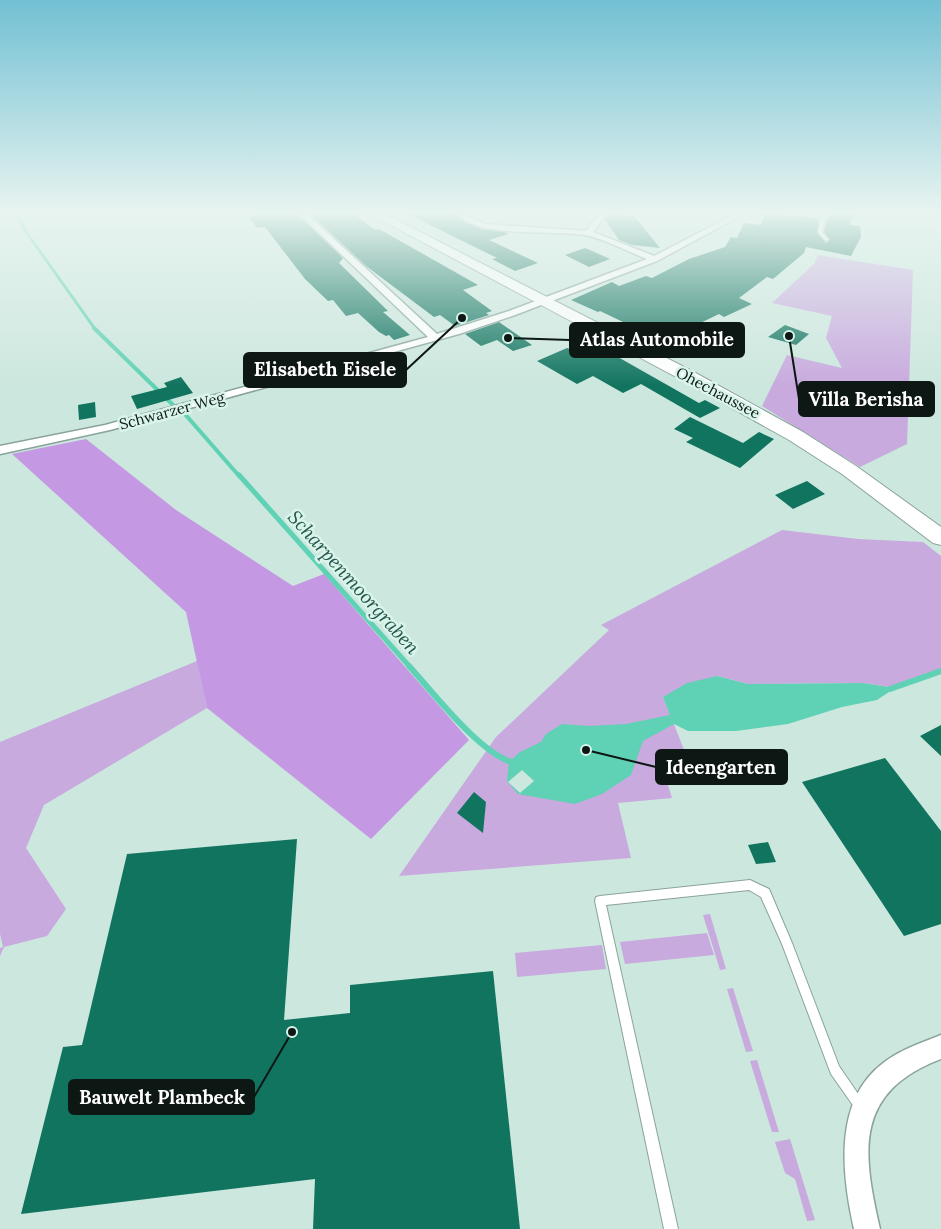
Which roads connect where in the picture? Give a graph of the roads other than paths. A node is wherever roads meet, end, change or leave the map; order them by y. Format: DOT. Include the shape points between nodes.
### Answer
graph roads {
  1 [pos="365,271"];
  2 [pos="485,271"];
  3 [pos="621,271"];
  4 [pos="542,301"];
  5 [pos="435,338"];
  6 [pos="0,450"];
  7 [pos="941,538"];
  8 [pos="941,1047"];
  9 [pos="863,1110"];
  10 [pos="670,1229"];
  11 [pos="867,1229"];
  1 -- 5 [label="street"];
  2 -- 4 [label="main road, Ohechaussee"];
  3 -- 4 [label="street, Schwarzer Weg"];
  4 -- 5 [label="street, Schwarzer Weg"];
  4 -- 7 [label="main road, Ohechaussee" via="796,436 849,470"];
  5 -- 6 [label="street, Schwarzer Weg" via="106,428"];
  8 -- 9 [label="street" via="887,1074 871,1093"];
  9 -- 10 [label="lane" via="835,1070 765,893 750,885 600,901"];
  9 -- 11 [label="street" via="856,1147 859,1198"];
}
